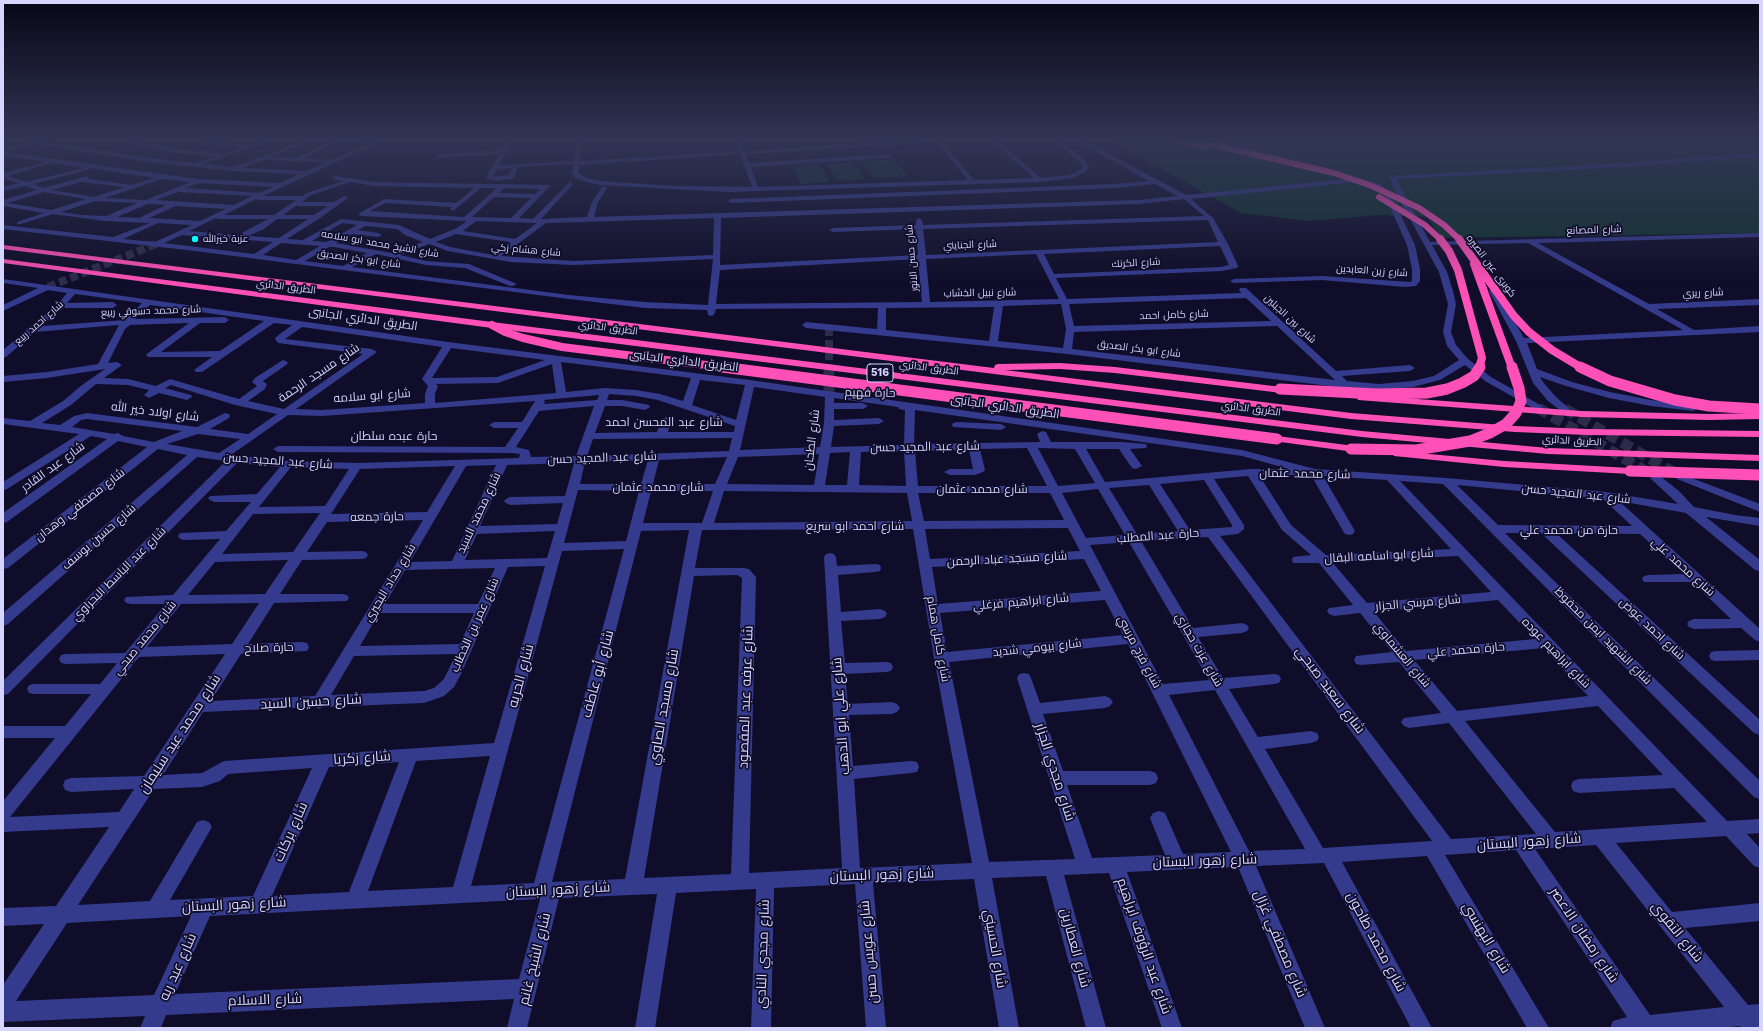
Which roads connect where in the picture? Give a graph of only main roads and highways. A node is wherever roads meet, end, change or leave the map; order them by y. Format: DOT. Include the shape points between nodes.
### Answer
graph roads {
  1 [pos="1361,189"];
  2 [pos="1379,189"];
  3 [pos="3,248"];
  4 [pos="1471,253"];
  5 [pos="3,261"];
  6 [pos="492,325"];
  7 [pos="978,370"];
  8 [pos="1280,390"];
  9 [pos="1760,409"];
  10 [pos="1760,416"];
  11 [pos="1760,434"];
  12 [pos="1351,449"];
  13 [pos="1760,458"];
  14 [pos="1760,475"];
  1 -- 8 [label="highway, bridge" via="1401,208 1426,225 1443,242 1458,270 1482,358 1480,367 1474,376 1457,385 1427,393 1377,394"];
  2 -- 4 [label="highway, كوبرى عين الصيره, bridge" via="1405,200 1432,217 1454,234"];
  3 -- 7 [label="highway, الطريق الدائري / 516"];
  4 -- 9 [label="highway, كوبرى عين الصيره, bridge" via="1514,316 1529,332 1584,370 1610,381 1674,400 1709,406"];
  4 -- 12 [label="highway, bridge" via="1519,388 1521,401 1516,413 1506,424 1490,433 1457,444 1416,450"];
  5 -- 6 [label="highway, الطريق الدائري / 516"];
  6 -- 12 [label="highway, bridge" via="523,338 568,348"];
  6 -- 13 [label="highway, الطريق الدائري / 516" via="1362,434 1548,451"];
  7 -- 8 [label="highway" via="1006,366 1087,368 1142,372"];
  7 -- 11 [label="highway, الطريق الدائري / 516" via="1351,416 1580,432"];
  8 -- 10 [label="highway" via="1567,413"];
  12 -- 14 [label="highway, bridge" via="1559,467"];
}
